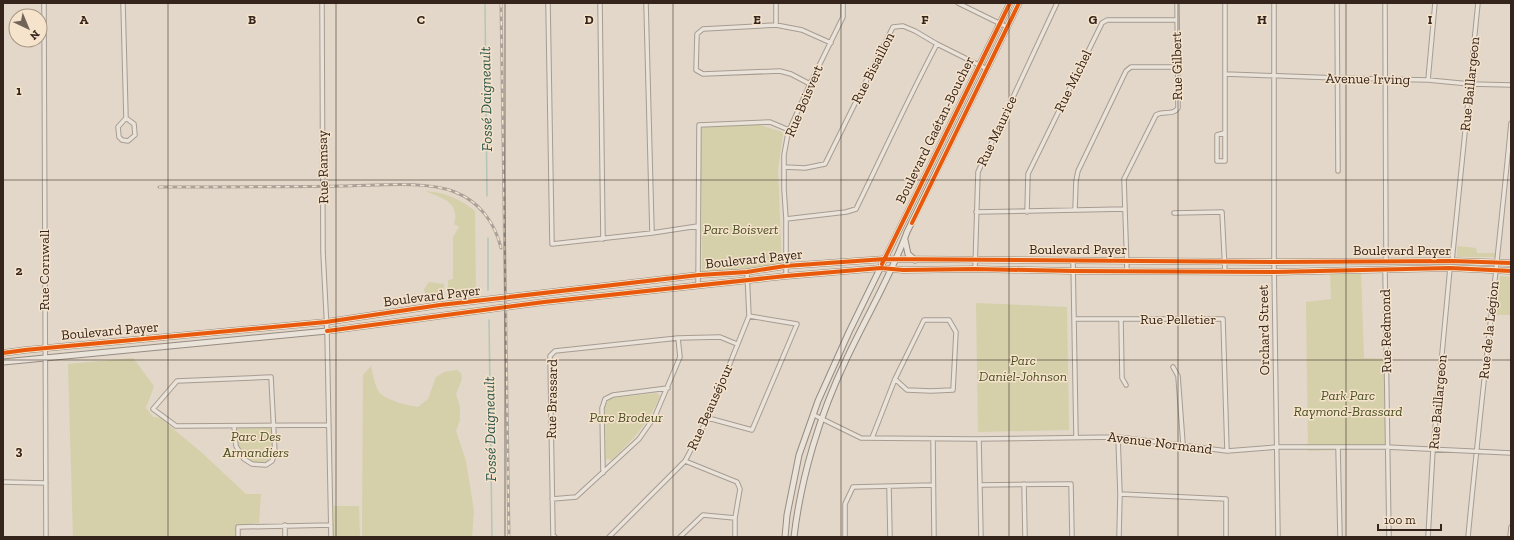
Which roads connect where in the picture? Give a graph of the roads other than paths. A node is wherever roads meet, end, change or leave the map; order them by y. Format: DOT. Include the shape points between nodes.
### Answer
graph roads {
  1 [pos="44,3"];
  2 [pos="123,3"];
  3 [pos="322,3"];
  4 [pos="548,3"];
  5 [pos="600,3"];
  6 [pos="646,3"];
  7 [pos="776,3"];
  8 [pos="843,3"];
  9 [pos="958,3"];
  10 [pos="1010,3"];
  11 [pos="1019,3"];
  12 [pos="1057,3"];
  13 [pos="1177,3"];
  14 [pos="1225,3"];
  15 [pos="1274,3"];
  16 [pos="1337,3"];
  17 [pos="1385,3"];
  18 [pos="1435,3"];
  19 [pos="1478,3"];
  20 [pos="1177,20"];
  21 [pos="999,23"];
  22 [pos="776,25"];
  23 [pos="1007,28"];
  24 [pos="831,43"];
  25 [pos="937,44"];
  26 [pos="979,65"];
  27 [pos="1178,67"];
  28 [pos="987,69"];
  29 [pos="1225,74"];
  30 [pos="1274,76"];
  31 [pos="1338,78"];
  32 [pos="1385,79"];
  33 [pos="1428,80"];
  34 [pos="810,84"];
  35 [pos="1470,84"];
  36 [pos="1511,85"];
  37 [pos="126,118"];
  38 [pos="1511,123"];
  39 [pos="789,130"];
  40 [pos="1224,133"];
  41 [pos="784,167"];
  42 [pos="928,171"];
  43 [pos="1338,171"];
  44 [pos="936,175"];
  45 [pos="1125,209"];
  46 [pos="1076,210"];
  47 [pos="976,212"];
  48 [pos="1027,212"];
  49 [pos="1174,213"];
  50 [pos="786,219"];
  51 [pos="698,226"];
  52 [pos="652,233"];
  53 [pos="905,238"];
  54 [pos="603,239"];
  55 [pos="885,259"];
  56 [pos="896,259"];
  57 [pos="914,260"];
  58 [pos="977,260"];
  59 [pos="1073,260"];
  60 [pos="1126,260"];
  61 [pos="1224,261"];
  62 [pos="1386,261"];
  63 [pos="1452,261"];
  64 [pos="834,262"];
  65 [pos="1274,262"];
  66 [pos="1497,262"];
  67 [pos="1511,263"];
  68 [pos="785,266"];
  69 [pos="881,268"];
  70 [pos="1450,268"];
  71 [pos="892,269"];
  72 [pos="975,269"];
  73 [pos="1385,270"];
  74 [pos="1496,270"];
  75 [pos="1073,271"];
  76 [pos="1127,271"];
  77 [pos="1511,271"];
  78 [pos="747,272"];
  79 [pos="835,272"];
  80 [pos="1225,272"];
  81 [pos="1275,272"];
  82 [pos="699,275"];
  83 [pos="786,276"];
  84 [pos="747,281"];
  85 [pos="698,285"];
  86 [pos="552,292"];
  87 [pos="553,301"];
  88 [pos="749,316"];
  89 [pos="1074,319"];
  90 [pos="1121,319"];
  91 [pos="326,322"];
  92 [pos="327,331"];
  93 [pos="678,338"];
  94 [pos="738,344"];
  95 [pos="45,348"];
  96 [pos="3,353"];
  97 [pos="45,358"];
  98 [pos="3,362"];
  99 [pos="1173,367"];
  100 [pos="895,379"];
  101 [pos="1126,385"];
  102 [pos="668,388"];
  103 [pos="814,415"];
  104 [pos="708,418"];
  105 [pos="822,419"];
  106 [pos="273,425"];
  107 [pos="329,425"];
  108 [pos="234,426"];
  109 [pos="1076,436"];
  110 [pos="1118,437"];
  111 [pos="872,438"];
  112 [pos="933,439"];
  113 [pos="979,439"];
  114 [pos="1183,444"];
  115 [pos="1388,446"];
  116 [pos="1277,447"];
  117 [pos="1338,447"];
  118 [pos="1433,450"];
  119 [pos="1227,451"];
  120 [pos="1476,452"];
  121 [pos="1511,453"];
  122 [pos="685,461"];
  123 [pos="603,473"];
  124 [pos="3,482"];
  125 [pos="46,483"];
  126 [pos="1024,484"];
  127 [pos="933,485"];
  128 [pos="980,485"];
  129 [pos="889,487"];
  130 [pos="1120,494"];
  131 [pos="552,499"];
  132 [pos="735,518"];
  133 [pos="285,525"];
  134 [pos="331,525"];
  135 [pos="1511,527"];
  136 [pos="46,537"];
  137 [pos="238,537"];
  138 [pos="285,537"];
  139 [pos="331,537"];
  140 [pos="555,537"];
  141 [pos="609,537"];
  142 [pos="680,537"];
  143 [pos="735,537"];
  144 [pos="785,537"];
  145 [pos="794,537"];
  146 [pos="845,537"];
  147 [pos="890,537"];
  148 [pos="934,537"];
  149 [pos="981,537"];
  150 [pos="1025,537"];
  151 [pos="1072,537"];
  152 [pos="1120,537"];
  153 [pos="1226,537"];
  154 [pos="1278,537"];
  155 [pos="1340,537"];
  156 [pos="1389,537"];
  157 [pos="1428,537"];
  158 [pos="1468,537"];
  159 [pos="1510,537"];
  1 -- 95 [label="street, Rue Cornwall"];
  2 -- 37 [label="street"];
  3 -- 91 [label="street, Rue Ramsay"];
  4 -- 54 [label="street" via="552,244"];
  5 -- 54 [label="street"];
  6 -- 52 [label="street"];
  7 -- 22 [label="street"];
  8 -- 24 [label="street, Rue Boisvert" via="843,17"];
  9 -- 21 [label="street"];
  10 -- 21 [label="street, Boulevard Gaétan-Boucher"];
  11 -- 23 [label="street, Boulevard Gaétan-Boucher"];
  12 -- 47 [label="street, Rue Maurice" via="978,172"];
  13 -- 20 [label="street, Rue Gilbert"];
  14 -- 29 [label="street"];
  15 -- 30 [label="street, Orchard Street"];
  16 -- 31 [label="street"];
  17 -- 32 [label="street"];
  18 -- 33 [label="street"];
  19 -- 35 [label="street, Rue Baillargeon"];
  20 -- 27 [label="street, Rue Gilbert"];
  20 -- 48 [label="street, Rue Michel" via="1107,20 1102,23 1028,174"];
  21 -- 23 [label="street"];
  21 -- 26 [label="street, Boulevard Gaétan-Boucher"];
  22 -- 24 [label="street" via="802,30"];
  22 -- 34 [label="street" via="703,28 697,34 696,70 703,74 780,71"];
  23 -- 28 [label="street, Boulevard Gaétan-Boucher"];
  24 -- 34 [label="street, Rue Boisvert"];
  25 -- 26 [label="street, Rue Bisaillon"];
  25 -- 41 [label="street, Rue Bisaillon" via="903,26 893,27 825,164 805,168"];
  25 -- 50 [label="street" via="856,209"];
  26 -- 28 [label="street, Rue Bisaillon"];
  26 -- 42 [label="street, Boulevard Gaétan-Boucher"];
  27 -- 45 [label="street, Rue Gilbert" via="1178,108 1173,112 1159,112 1156,115 1124,179"];
  27 -- 46 [label="street" via="1131,67 1126,71 1078,171"];
  28 -- 44 [label="street, Boulevard Gaétan-Boucher"];
  29 -- 30 [label="street, Avenue Irving"];
  29 -- 40 [label="street"];
  30 -- 31 [label="street, Avenue Irving"];
  30 -- 65 [label="street, Orchard Street"];
  31 -- 32 [label="street, Avenue Irving"];
  31 -- 43 [label="street"];
  32 -- 33 [label="street, Avenue Irving"];
  32 -- 62 [label="street"];
  33 -- 35 [label="street, Avenue Irving"];
  34 -- 39 [label="street, Rue Boisvert"];
  35 -- 36 [label="street, Avenue Irving"];
  35 -- 63 [label="street, Rue Baillargeon"];
  37 -- 37 [label="street" via="118,127 119,137 128,141 135,135 134,124"];
  38 -- 66 [label="street, Rue de la Légion"];
  39 -- 41 [label="street, Rue Boisvert"];
  39 -- 51 [label="street" via="770,122 699,126"];
  40 -- 40 [label="street" via="1226,139 1225,162 1217,161 1217,135"];
  41 -- 50 [label="street, Rue Boisvert"];
  42 -- 44 [label="street"];
  42 -- 55 [label="street, Boulevard Gaétan-Boucher"];
  44 -- 53 [label="street, Boulevard Gaétan-Boucher"];
  45 -- 46 [label="street"];
  45 -- 60 [label="street, Rue Gilbert"];
  46 -- 48 [label="street"];
  47 -- 48 [label="street"];
  47 -- 58 [label="street, Rue Maurice"];
  49 -- 61 [label="street" via="1222,212"];
  50 -- 68 [label="street, Rue Boisvert"];
  51 -- 52 [label="street"];
  51 -- 82 [label="street"];
  52 -- 54 [label="street"];
  53 -- 56 [label="street, Boulevard Gaétan-Boucher"];
  53 -- 57 [label="street" via="908,254"];
  55 -- 56 [label="street, Boulevard Payer"];
  55 -- 64 [label="street, Boulevard Payer"];
  55 -- 69 [label="street, Boulevard Gaétan-Boucher"];
  56 -- 57 [label="street, Boulevard Payer"];
  56 -- 71 [label="street, Boulevard Gaétan-Boucher"];
  57 -- 58 [label="street, Boulevard Payer"];
  58 -- 59 [label="street, Boulevard Payer"];
  58 -- 72 [label="street, Rue Maurice"];
  59 -- 60 [label="street, Boulevard Payer"];
  59 -- 75 [label="street"];
  60 -- 61 [label="street, Boulevard Payer"];
  60 -- 76 [label="street, Rue Gilbert"];
  61 -- 65 [label="street, Boulevard Payer"];
  61 -- 80 [label="street"];
  62 -- 63 [label="street, Boulevard Payer"];
  62 -- 65 [label="street, Boulevard Payer"];
  63 -- 66 [label="street, Boulevard Payer"];
  64 -- 68 [label="street, Boulevard Payer"];
  64 -- 79 [label="street"];
  65 -- 81 [label="street, Orchard Street"];
  66 -- 67 [label="street, Boulevard Payer"];
  66 -- 74 [label="street, Rue de la Légion"];
  68 -- 78 [label="street, Boulevard Payer"];
  68 -- 83 [label="street, Rue Boisvert"];
  69 -- 71 [label="street, Boulevard Payer"];
  69 -- 79 [label="street, Boulevard Payer"];
  69 -- 103 [label="street, Boulevard Gaétan-Boucher" via="849,332"];
  70 -- 73 [label="street, Boulevard Payer"];
  70 -- 74 [label="street, Boulevard Payer"];
  70 -- 118 [label="street, Rue Baillargeon"];
  71 -- 72 [label="street, Boulevard Payer"];
  71 -- 105 [label="street, Boulevard Gaétan-Boucher" via="845,361"];
  72 -- 75 [label="street, Boulevard Payer"];
  73 -- 81 [label="street, Boulevard Payer"];
  73 -- 115 [label="street, Rue Redmond"];
  74 -- 77 [label="street, Boulevard Payer"];
  74 -- 120 [label="street, Rue de la Légion"];
  75 -- 76 [label="street, Boulevard Payer"];
  75 -- 89 [label="street"];
  76 -- 80 [label="street, Boulevard Payer"];
  78 -- 82 [label="street, Boulevard Payer"];
  78 -- 84 [label="street, Rue Beauséjour"];
  79 -- 83 [label="street, Boulevard Payer"];
  80 -- 81 [label="street, Boulevard Payer"];
  81 -- 116 [label="street, Orchard Street"];
  82 -- 85 [label="street"];
  82 -- 86 [label="street, Boulevard Payer"];
  83 -- 84 [label="street, Boulevard Payer"];
  84 -- 85 [label="street, Boulevard Payer"];
  84 -- 88 [label="street, Rue Beauséjour"];
  85 -- 87 [label="street, Boulevard Payer"];
  86 -- 87 [label="street"];
  86 -- 91 [label="street, Boulevard Payer"];
  87 -- 92 [label="street, Boulevard Payer"];
  88 -- 94 [label="street, Rue Beauséjour"];
  88 -- 104 [label="street" via="797,324 752,430"];
  89 -- 90 [label="street, Rue Pelletier"];
  89 -- 109 [label="street"];
  90 -- 101 [label="street" via="1122,378"];
  90 -- 119 [label="street, Rue Pelletier" via="1223,319"];
  91 -- 92 [label="street, Rue Ramsay"];
  91 -- 95 [label="street, Boulevard Payer"];
  92 -- 97 [label="street, Boulevard Payer"];
  92 -- 107 [label="street, Rue Ramsay"];
  93 -- 94 [label="street, Rue Brassard" via="720,337"];
  93 -- 102 [label="street" via="680,357"];
  93 -- 131 [label="street, Rue Brassard" via="555,351 550,356"];
  94 -- 104 [label="street, Rue Beauséjour"];
  95 -- 96 [label="street, Boulevard Payer"];
  95 -- 97 [label="street, Rue Cornwall"];
  97 -- 98 [label="street, Boulevard Payer"];
  97 -- 125 [label="street, Rue Cornwall"];
  99 -- 114 [label="street" via="1178,376"];
  100 -- 100 [label="street" via="924,320 949,320 956,332 953,390 907,390"];
  100 -- 111 [label="street"];
  102 -- 123 [label="street" via="656,416 639,439"];
  102 -- 123 [label="street" via="613,395 605,399 602,408"];
  103 -- 105 [label="street, Avenue Normand"];
  103 -- 144 [label="street, Boulevard Gaétan-Boucher" via="799,455"];
  104 -- 122 [label="street, Rue Beauséjour"];
  105 -- 111 [label="street, Avenue Normand" via="861,438"];
  105 -- 145 [label="street, Boulevard Gaétan-Boucher" via="800,497"];
  106 -- 107 [label="street"];
  106 -- 108 [label="street"];
  106 -- 108 [label="street" via="275,454 272,461 266,465 252,464 244,459 236,446"];
  106 -- 108 [label="street" via="271,377 177,381 153,409 176,426"];
  107 -- 134 [label="street, Rue Ramsay"];
  109 -- 110 [label="street, Avenue Normand"];
  109 -- 113 [label="street, Avenue Normand"];
  110 -- 114 [label="street, Avenue Normand"];
  110 -- 130 [label="street"];
  111 -- 112 [label="street, Avenue Normand"];
  112 -- 113 [label="street, Avenue Normand"];
  112 -- 127 [label="street"];
  113 -- 128 [label="street"];
  114 -- 119 [label="street, Avenue Normand"];
  115 -- 117 [label="street, Avenue Normand"];
  115 -- 118 [label="street, Avenue Normand"];
  115 -- 156 [label="street, Rue Redmond"];
  116 -- 117 [label="street, Avenue Normand"];
  116 -- 119 [label="street, Avenue Normand"];
  116 -- 154 [label="street, Orchard Street"];
  117 -- 155 [label="street"];
  118 -- 120 [label="street, Avenue Normand"];
  118 -- 157 [label="street, Rue Baillargeon"];
  120 -- 121 [label="street, Avenue Normand"];
  120 -- 158 [label="street, Rue de la Légion"];
  122 -- 132 [label="street" via="737,482 740,489"];
  122 -- 141 [label="street, Rue Beauséjour"];
  123 -- 131 [label="street" via="576,497"];
  124 -- 125 [label="street"];
  125 -- 136 [label="street, Rue Cornwall"];
  126 -- 128 [label="street"];
  126 -- 150 [label="street"];
  126 -- 151 [label="street" via="1071,484"];
  127 -- 129 [label="street"];
  127 -- 148 [label="street"];
  128 -- 149 [label="street"];
  129 -- 146 [label="street" via="853,487 845,504"];
  129 -- 147 [label="street"];
  130 -- 152 [label="street"];
  130 -- 153 [label="street" via="1226,499"];
  131 -- 140 [label="street, Rue Brassard"];
  132 -- 142 [label="street" via="703,515"];
  132 -- 143 [label="street"];
  133 -- 134 [label="street"];
  133 -- 137 [label="street" via="238,526"];
  133 -- 138 [label="street"];
  134 -- 139 [label="street, Rue Ramsay"];
  135 -- 159 [label="street"];
}
